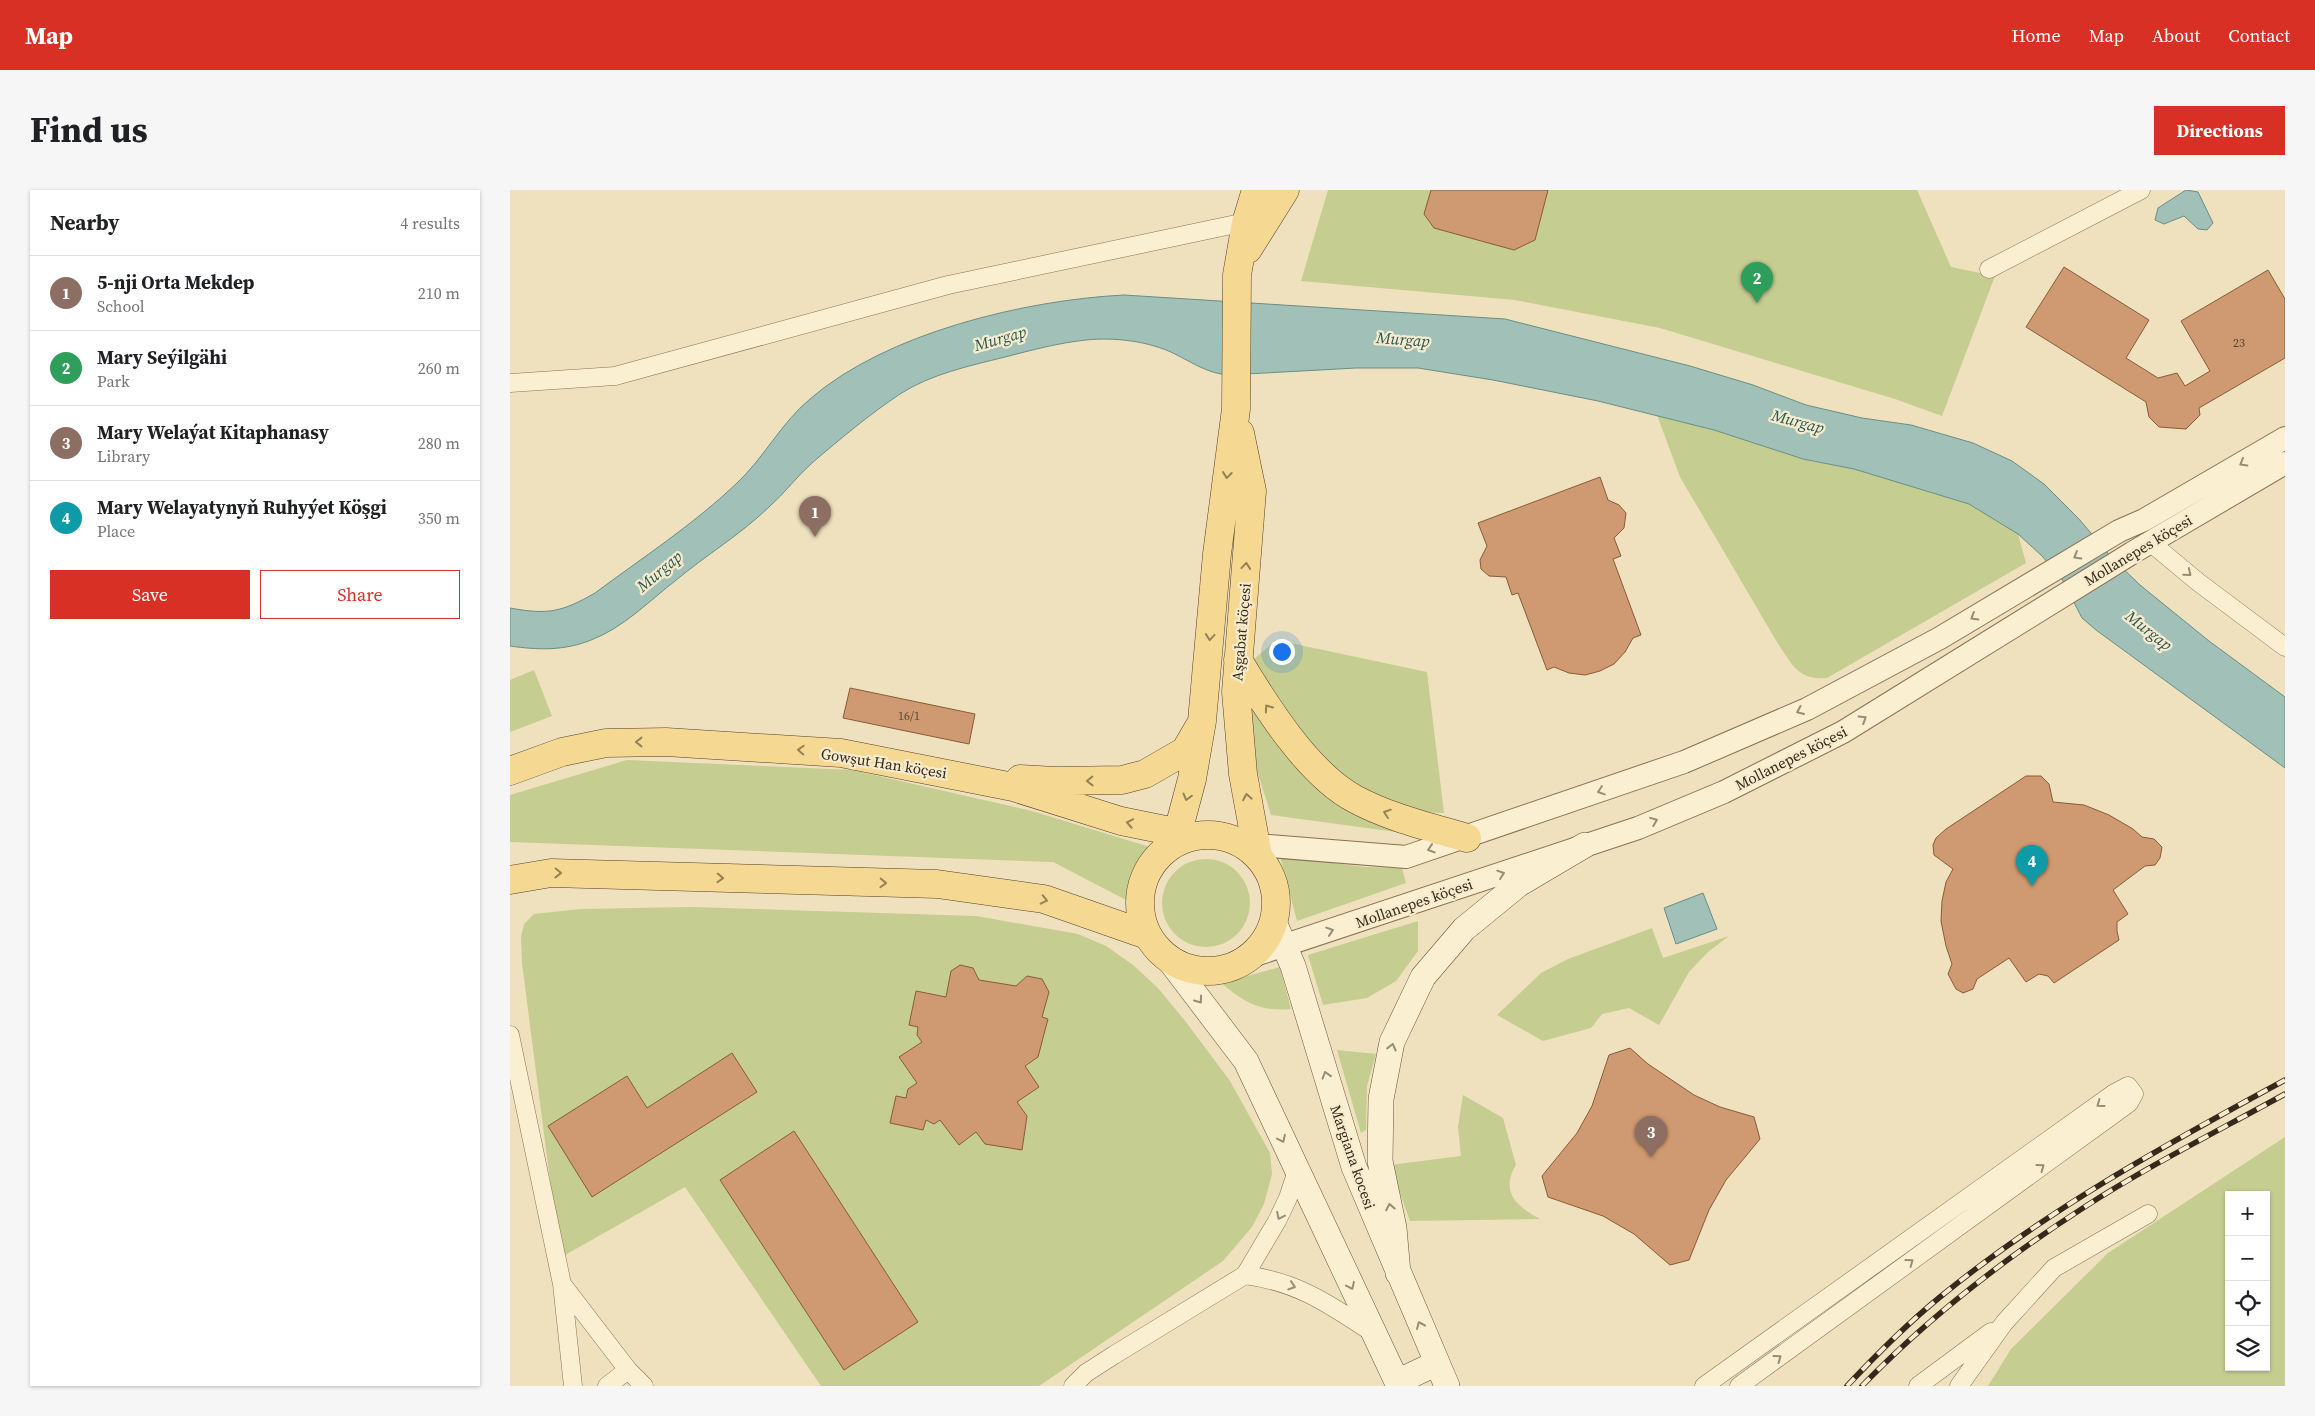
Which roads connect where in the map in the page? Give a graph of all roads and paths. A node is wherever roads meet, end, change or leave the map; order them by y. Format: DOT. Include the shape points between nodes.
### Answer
graph roads {
  1 [pos="1256,190"];
  2 [pos="1285,190"];
  3 [pos="2141,190"];
  4 [pos="1257,220"];
  5 [pos="1989,269"];
  6 [pos="510,383"];
  7 [pos="1235,396"];
  8 [pos="2285,438"];
  9 [pos="2285,463"];
  10 [pos="2141,547"];
  11 [pos="1940,638"];
  12 [pos="2285,647"];
  13 [pos="1238,660"];
  14 [pos="1954,661"];
  15 [pos="1202,721"];
  16 [pos="510,771"];
  17 [pos="968,777"];
  18 [pos="1183,837"];
  19 [pos="1467,838"];
  20 [pos="1585,845"];
  21 [pos="1253,848"];
  22 [pos="510,880"];
  23 [pos="1279,934"];
  24 [pos="1147,935"];
  25 [pos="1170,961"];
  26 [pos="510,1035"];
  27 [pos="1297,1171"];
  28 [pos="2148,1214"];
  29 [pos="1398,1273"];
  30 [pos="1245,1275"];
  31 [pos="562,1284"];
  32 [pos="1815,1307"];
  33 [pos="1828,1322"];
  34 [pos="2004,1323"];
  35 [pos="1373,1333"];
  36 [pos="1437,1363"];
  37 [pos="628,1370"];
  38 [pos="1398,1384"];
  39 [pos="573,1386"];
  40 [pos="607,1386"];
  41 [pos="644,1386"];
  42 [pos="1073,1386"];
  43 [pos="1447,1386"];
  44 [pos="1704,1386"];
  45 [pos="1739,1386"];
  46 [pos="1918,1386"];
  47 [pos="1959,1386"];
  1 -- 4 [label="main road, Aşgabat köçesi"];
  2 -- 4 [label="main road, Aşgabat köçesi"];
  3 -- 5 [label="street"];
  4 -- 6 [label="street" via="948,285 615,376"];
  4 -- 7 [label="main road, Aşgabat köçesi" via="1238,268"];
  13 -- 7 [label="main road, Aşgabat köçesi, one-way" via="1252,492"];
  7 -- 15 [label="main road, Aşgabat köçesi, one-way"];
  8 -- 11 [label="street, Mollanepes köçesi, one-way"];
  9 -- 10 [label="street, Mollanepes köçesi"];
  10 -- 12 [label="street, one-way" via="2198,582"];
  10 -- 14 [label="street, Mollanepes köçesi"];
  11 -- 14 [label="street"];
  11 -- 19 [label="street, Mollanepes köçesi, one-way" via="1807,709 1684,762"];
  19 -- 13 [label="main road, one-way" via="1377,810 1353,798 1290,739"];
  21 -- 13 [label="main road, Aşgabat köçesi, one-way" via="1236,692"];
  20 -- 14 [label="street, Mollanepes köçesi, one-way" via="1638,828 1724,792 1843,732"];
  15 -- 17 [label="main road, one-way" via="1185,751 1145,774 1122,780"];
  15 -- 18 [label="main road, Aşgabat köçesi, one-way"];
  17 -- 16 [label="main road, Gowşut Han köçesi, one-way" via="841,753 666,742 606,742 562,752"];
  18 -- 17 [label="main road, Gowşut Han köçesi, one-way"];
  18 -- 21 [label="main road" via="1211,834"];
  18 -- 24 [label="main road" via="1158,856 1140,894 1140,915"];
  19 -- 21 [label="street, Mollanepes köçesi, one-way" via="1406,857"];
  23 -- 20 [label="street, Mollanepes köçesi, one-way"];
  29 -- 20 [label="main road, one-way" via="1394,1228 1380,1161 1381,1099 1392,1042 1422,977 1464,929 1520,884"];
  21 -- 23 [label="main road" via="1275,887"];
  22 -- 24 [label="main road, one-way" via="551,873 937,884 1044,899"];
  23 -- 25 [label="main road" via="1265,940 1252,956 1233,967 1212,972 1190,970"];
  29 -- 23 [label="main road, Margiana kocesi, one-way" via="1354,1167 1293,966"];
  24 -- 25 [label="main road"];
  25 -- 27 [label="main road, one-way" via="1246,1061"];
  26 -- 31 [label="street"];
  27 -- 30 [label="street, one-way" via="1277,1221"];
  27 -- 35 [label="main road, one-way"];
  28 -- 34 [label="street" via="2054,1268"];
  36 -- 29 [label="main road, Margiana kocesi, one-way"];
  30 -- 35 [label="street, one-way" via="1269,1278 1302,1289"];
  30 -- 42 [label="street" via="1114,1355"];
  31 -- 37 [label="street"];
  31 -- 39 [label="street"];
  32 -- 33 [label="street"];
  33 -- 32 [label="street, one-way" via="2129,1103 2134,1094 2128,1086"];
  32 -- 44 [label="street"];
  45 -- 33 [label="street, one-way"];
  34 -- 46 [label="street"];
  34 -- 47 [label="street"];
  35 -- 38 [label="main road"];
  36 -- 38 [label="main road"];
  36 -- 43 [label="main road, Margiana kocesi"];
  37 -- 40 [label="street"];
  37 -- 41 [label="street"];
}
